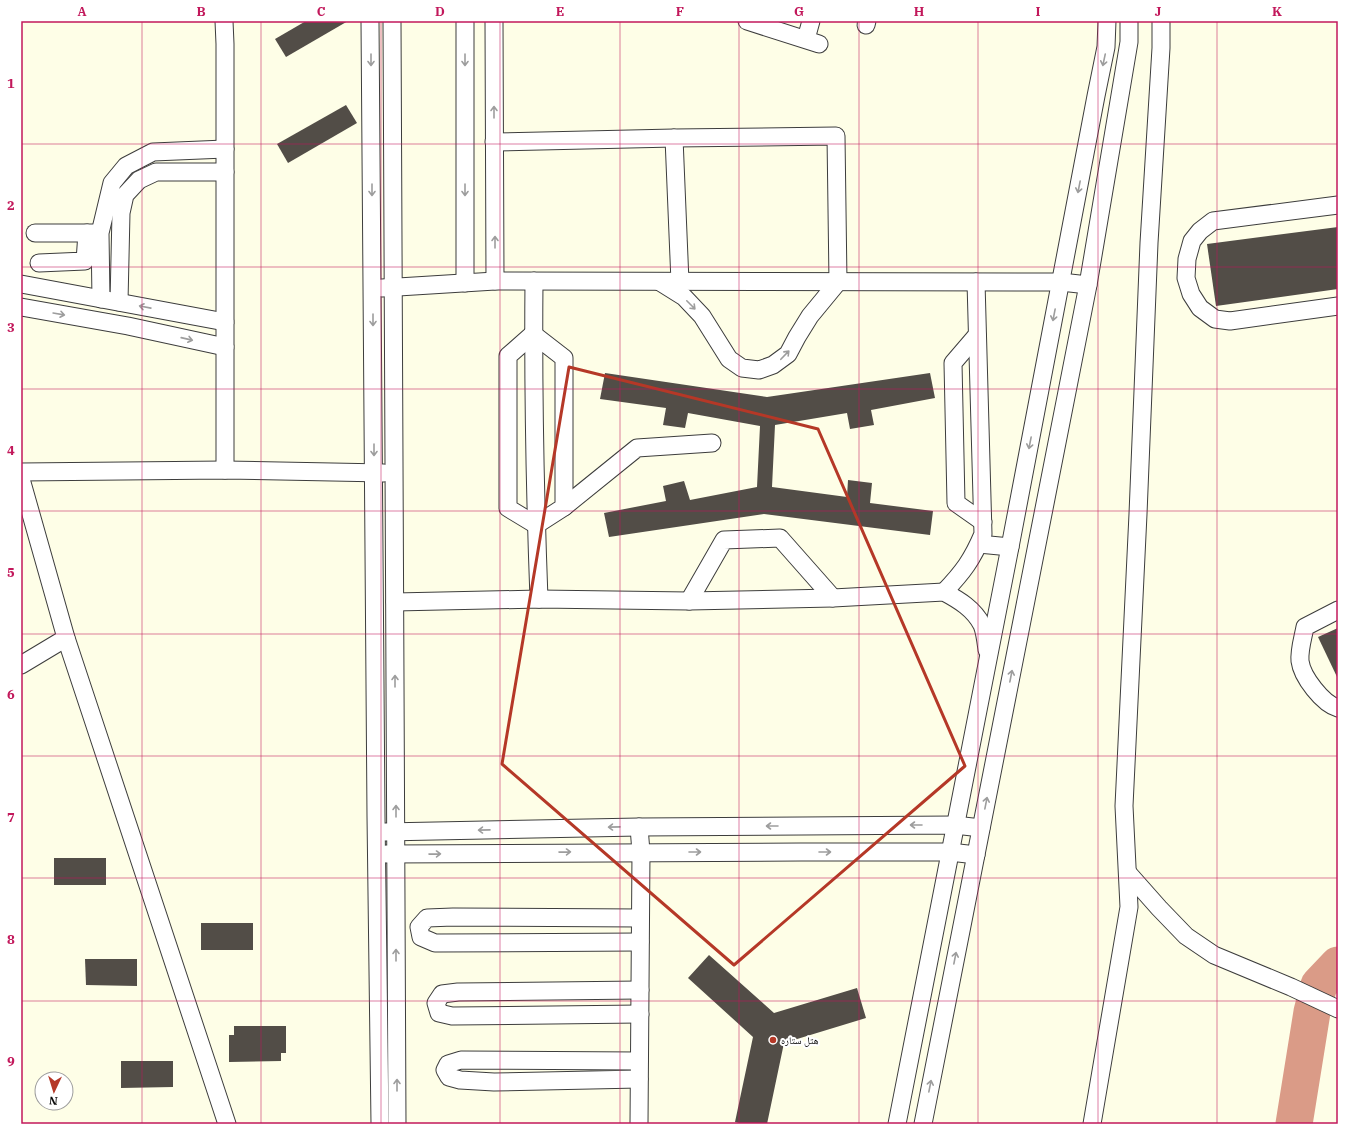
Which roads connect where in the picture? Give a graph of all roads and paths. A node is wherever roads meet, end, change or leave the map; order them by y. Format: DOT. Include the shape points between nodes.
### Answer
graph roads {
  1 [pos="224,21"];
  2 [pos="370,21"];
  3 [pos="392,21"];
  4 [pos="465,21"];
  5 [pos="494,21"];
  6 [pos="746,21"];
  7 [pos="811,21"];
  8 [pos="1107,21"];
  9 [pos="1129,21"];
  10 [pos="1161,21"];
  11 [pos="674,138"];
  12 [pos="494,142"];
  13 [pos="225,149"];
  14 [pos="225,172"];
  15 [pos="1338,205"];
  16 [pos="35,233"];
  17 [pos="94,233"];
  18 [pos="39,263"];
  19 [pos="495,281"];
  20 [pos="534,281"];
  21 [pos="465,282"];
  22 [pos="660,282"];
  23 [pos="680,282"];
  24 [pos="838,282"];
  25 [pos="976,282"];
  26 [pos="1061,282"];
  27 [pos="21,284"];
  28 [pos="1088,285"];
  29 [pos="372,288"];
  30 [pos="393,288"];
  31 [pos="101,299"];
  32 [pos="118,302"];
  33 [pos="1338,306"];
  34 [pos="21,307"];
  35 [pos="225,322"];
  36 [pos="533,334"];
  37 [pos="977,335"];
  38 [pos="225,347"];
  39 [pos="712,443"];
  40 [pos="225,470"];
  41 [pos="21,472"];
  42 [pos="394,473"];
  43 [pos="374,474"];
  44 [pos="21,480"];
  45 [pos="564,507"];
  46 [pos="983,522"];
  47 [pos="536,525"];
  48 [pos="979,544"];
  49 [pos="1010,547"];
  50 [pos="944,592"];
  51 [pos="833,598"];
  52 [pos="539,599"];
  53 [pos="689,601"];
  54 [pos="395,602"];
  55 [pos="1338,610"];
  56 [pos="66,638"];
  57 [pos="989,656"];
  58 [pos="21,665"];
  59 [pos="1338,708"];
  60 [pos="955,825"];
  61 [pos="802,826"];
  62 [pos="639,827"];
  63 [pos="981,828"];
  64 [pos="376,832"];
  65 [pos="396,832"];
  66 [pos="641,852"];
  67 [pos="801,852"];
  68 [pos="950,852"];
  69 [pos="377,854"];
  70 [pos="396,854"];
  71 [pos="976,855"];
  72 [pos="1128,873"];
  73 [pos="640,918"];
  74 [pos="640,942"];
  75 [pos="640,990"];
  76 [pos="1338,1009"];
  77 [pos="640,1014"];
  78 [pos="639,1061"];
  79 [pos="639,1079"];
  80 [pos="227,1124"];
  81 [pos="380,1124"];
  82 [pos="397,1124"];
  83 [pos="639,1124"];
  84 [pos="897,1124"];
  85 [pos="923,1124"];
  86 [pos="1092,1124"];
  1 -- 13 [label="lane"];
  2 -- 29 [label="lane, one-way"];
  3 -- 30 [label="lane"];
  4 -- 21 [label="lane, one-way"];
  12 -- 5 [label="lane, one-way"];
  6 -- 7 [label="lane" via="813,41"];
  8 -- 26 [label="lane, one-way" via="1106,47"];
  9 -- 28 [label="lane" via="1129,42"];
  10 -- 72 [label="lane" via="1124,806"];
  11 -- 12 [label="lane"];
  11 -- 23 [label="lane"];
  11 -- 24 [label="lane" via="836,136"];
  19 -- 12 [label="lane, one-way"];
  13 -- 14 [label="lane"];
  13 -- 17 [label="lane" via="153,152 126,166 112,184"];
  14 -- 32 [label="lane" via="156,172 139,180 125,195 121,213"];
  14 -- 35 [label="lane"];
  15 -- 33 [label="lane" via="1213,221 1192,241 1187,259 1186,278 1191,294 1200,308 1215,319 1230,321"];
  16 -- 17 [label="lane"];
  17 -- 18 [label="lane" via="85,261"];
  17 -- 31 [label="lane"];
  19 -- 20 [label="lane"];
  19 -- 21 [label="lane"];
  20 -- 22 [label="lane"];
  20 -- 36 [label="lane"];
  21 -- 30 [label="lane"];
  22 -- 23 [label="lane"];
  22 -- 24 [label="lane, one-way" via="684,297 702,316 729,359 742,368 759,370 774,366 788,354 810,316"];
  23 -- 24 [label="lane"];
  24 -- 25 [label="lane"];
  25 -- 26 [label="lane"];
  25 -- 37 [label="lane"];
  26 -- 28 [label="lane"];
  26 -- 49 [label="lane, one-way"];
  27 -- 31 [label="lane"];
  63 -- 28 [label="lane, one-way"];
  29 -- 30 [label="lane"];
  29 -- 43 [label="lane, one-way"];
  30 -- 42 [label="lane"];
  31 -- 32 [label="lane"];
  35 -- 32 [label="lane, one-way"];
  34 -- 38 [label="lane, one-way"];
  35 -- 38 [label="lane"];
  36 -- 45 [label="lane" via="564,358"];
  36 -- 47 [label="lane"];
  36 -- 47 [label="lane" via="508,356 508,508"];
  37 -- 46 [label="lane"];
  37 -- 46 [label="lane" via="953,363 956,503"];
  38 -- 40 [label="lane"];
  39 -- 45 [label="lane" via="637,448"];
  40 -- 41 [label="lane"];
  40 -- 43 [label="lane"];
  42 -- 43 [label="lane"];
  42 -- 54 [label="lane"];
  43 -- 64 [label="lane"];
  44 -- 56 [label="lane"];
  45 -- 47 [label="lane"];
  46 -- 48 [label="lane" via="983,534"];
  47 -- 52 [label="lane"];
  48 -- 49 [label="lane"];
  48 -- 50 [label="lane" via="962,573"];
  49 -- 57 [label="lane"];
  50 -- 51 [label="lane"];
  50 -- 57 [label="lane" via="972,610 982,625"];
  51 -- 53 [label="lane"];
  51 -- 53 [label="lane" via="780,538 724,540"];
  52 -- 53 [label="lane"];
  52 -- 54 [label="lane"];
  65 -- 54 [label="lane, one-way"];
  55 -- 59 [label="lane" via="1306,627 1300,662 1310,685 1331,706"];
  56 -- 58 [label="lane"];
  56 -- 80 [label="lane"];
  57 -- 60 [label="lane"];
  60 -- 61 [label="lane, one-way"];
  60 -- 63 [label="lane"];
  60 -- 68 [label="lane"];
  61 -- 62 [label="lane, one-way"];
  61 -- 67 [label="lane"];
  62 -- 65 [label="lane, one-way"];
  62 -- 66 [label="lane"];
  63 -- 71 [label="lane"];
  64 -- 65 [label="lane"];
  64 -- 69 [label="lane"];
  65 -- 70 [label="lane"];
  66 -- 67 [label="lane, one-way"];
  70 -- 66 [label="lane, one-way"];
  66 -- 73 [label="lane"];
  67 -- 68 [label="lane, one-way"];
  68 -- 71 [label="lane"];
  68 -- 84 [label="lane"];
  69 -- 70 [label="lane"];
  69 -- 81 [label="lane"];
  82 -- 70 [label="lane, one-way"];
  85 -- 71 [label="lane, one-way"];
  72 -- 76 [label="lane" via="1186,936 1214,955"];
  72 -- 86 [label="lane" via="1129,907"];
  73 -- 74 [label="lane"];
  73 -- 74 [label="lane" via="428,918 419,927 421,937 435,944"];
  74 -- 75 [label="lane"];
  75 -- 77 [label="lane"];
  75 -- 77 [label="lane" via="458,992 442,994 436,1003 439,1013 452,1016"];
  77 -- 78 [label="lane"];
  78 -- 79 [label="lane"];
  78 -- 79 [label="lane" via="461,1060 448,1064 446,1070 449,1077 487,1082"];
  79 -- 83 [label="lane"];
}
